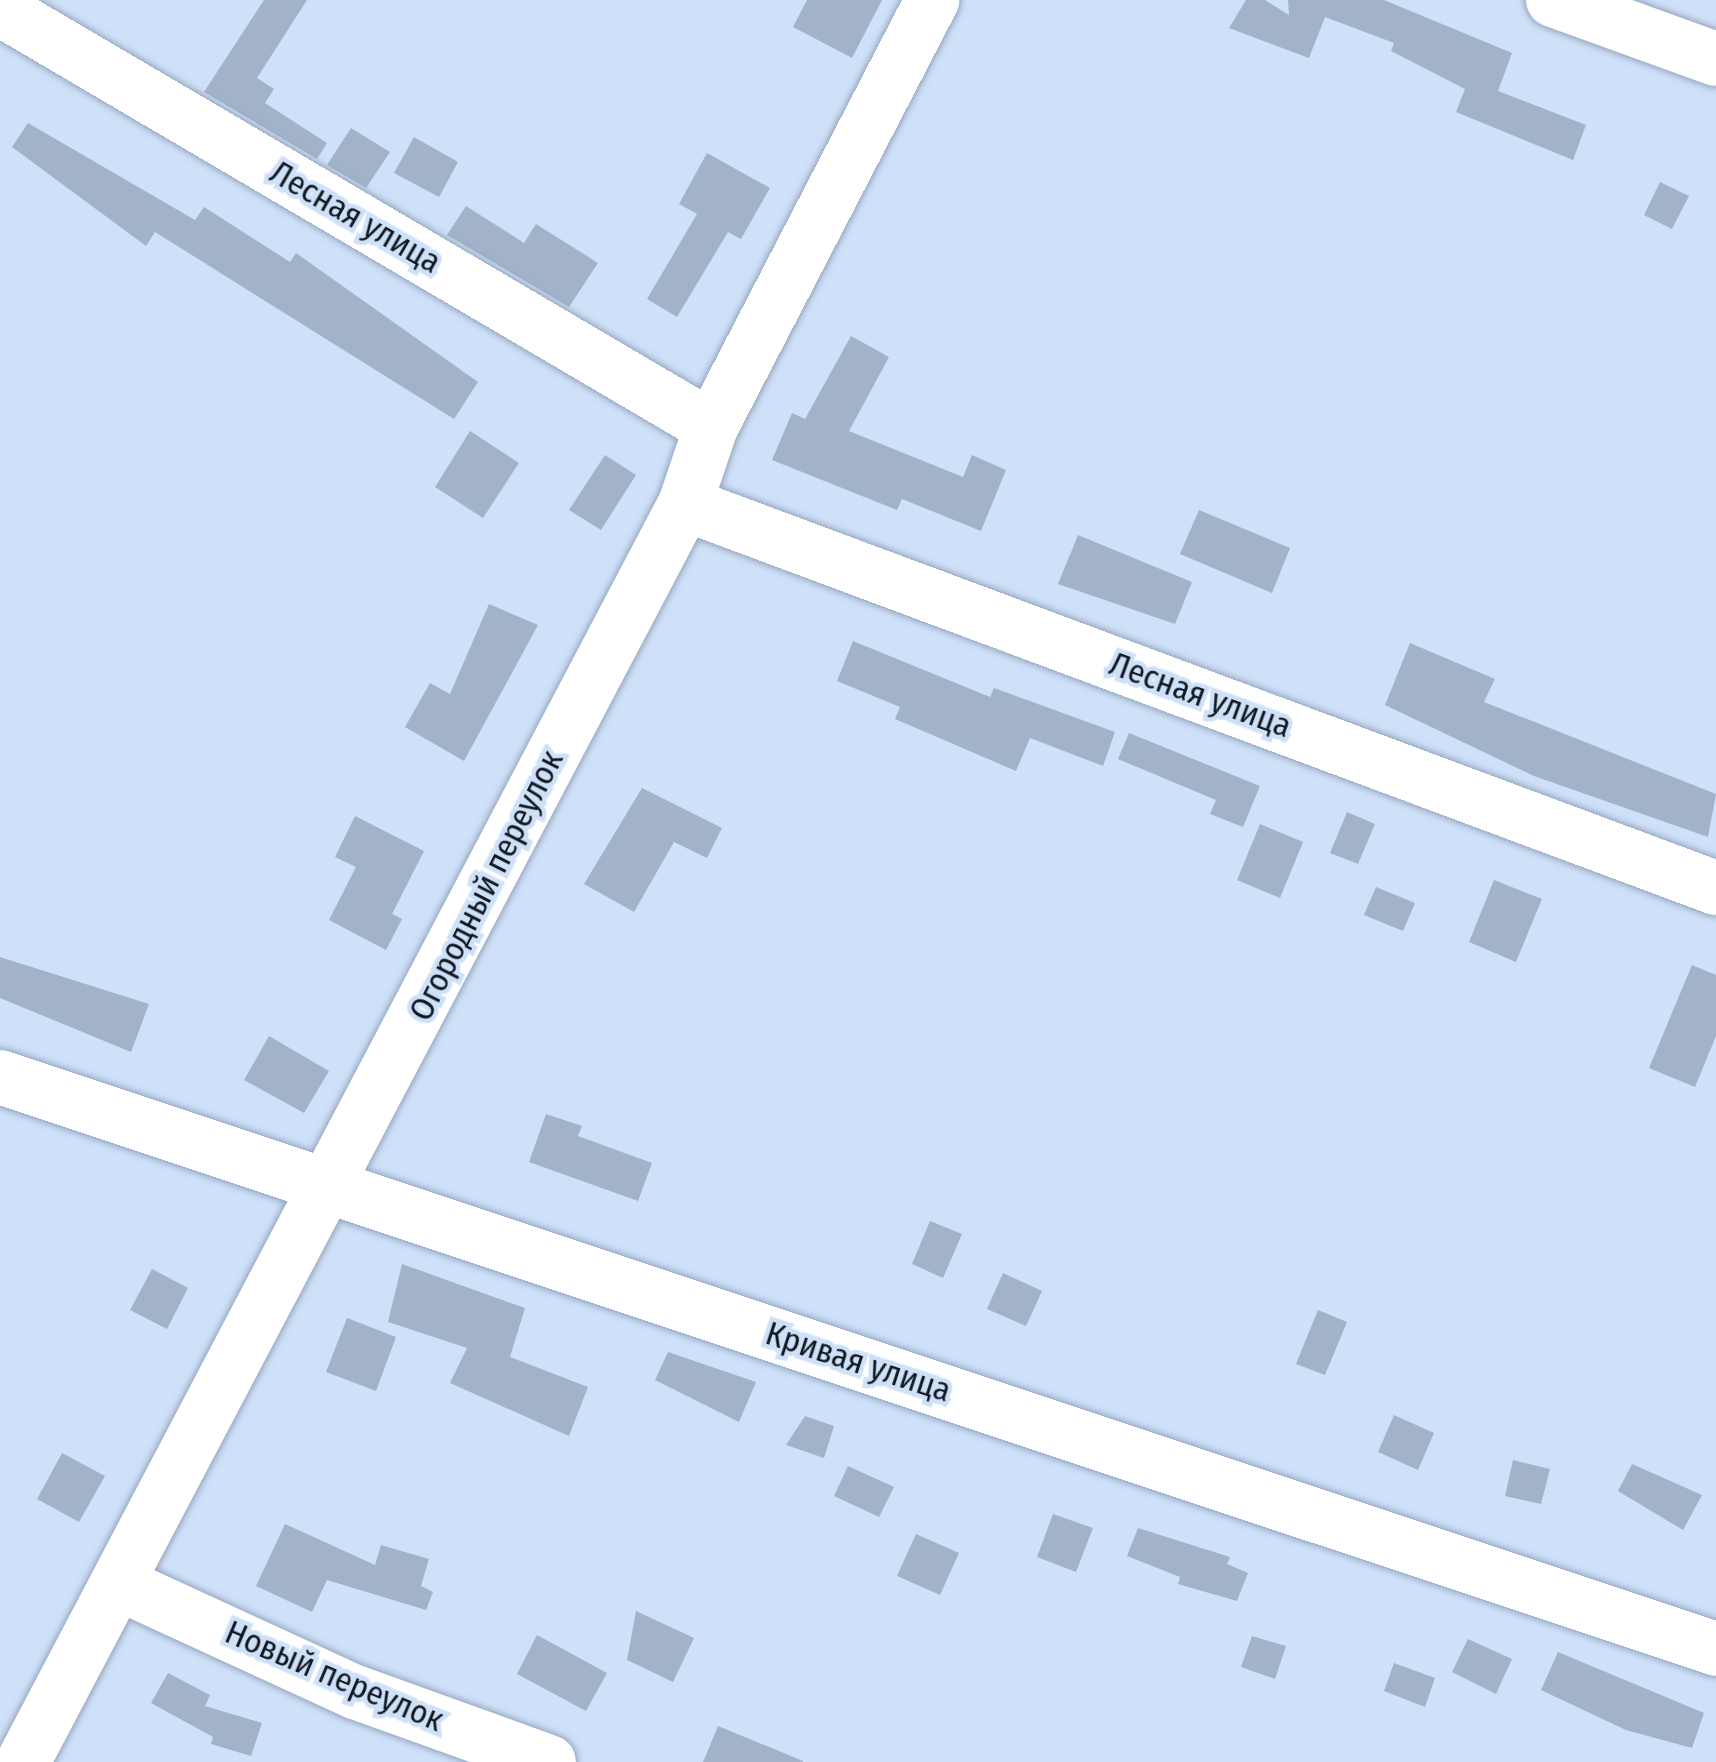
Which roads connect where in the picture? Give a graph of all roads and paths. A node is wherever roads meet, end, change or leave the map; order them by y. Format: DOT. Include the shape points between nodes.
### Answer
graph roads {
  1 [pos="932,0"];
  2 [pos="1553,0"];
  3 [pos="0,9"];
  4 [pos="1716,59"];
  5 [pos="711,427"];
  6 [pos="685,504"];
  7 [pos="1716,889"];
  8 [pos="0,1077"];
  9 [pos="331,1188"];
  10 [pos="122,1585"];
  11 [pos="1716,1648"];
  12 [pos="22,1762"];
  13 [pos="549,1762"];
  1 -- 5 [label="street, Огородный переулок"];
  2 -- 4 [label="street"];
  3 -- 5 [label="street, Лесная улица"];
  5 -- 6 [label="street, Огородный переулок"];
  6 -- 7 [label="street, Лесная улица"];
  6 -- 9 [label="street, Огородный переулок"];
  8 -- 9 [label="street, Кривая улица"];
  9 -- 10 [label="street, Огородный переулок"];
  9 -- 11 [label="street, Кривая улица"];
  10 -- 12 [label="street, Огородный переулок"];
  10 -- 13 [label="street, Новый переулок" via="355,1692"];
}
